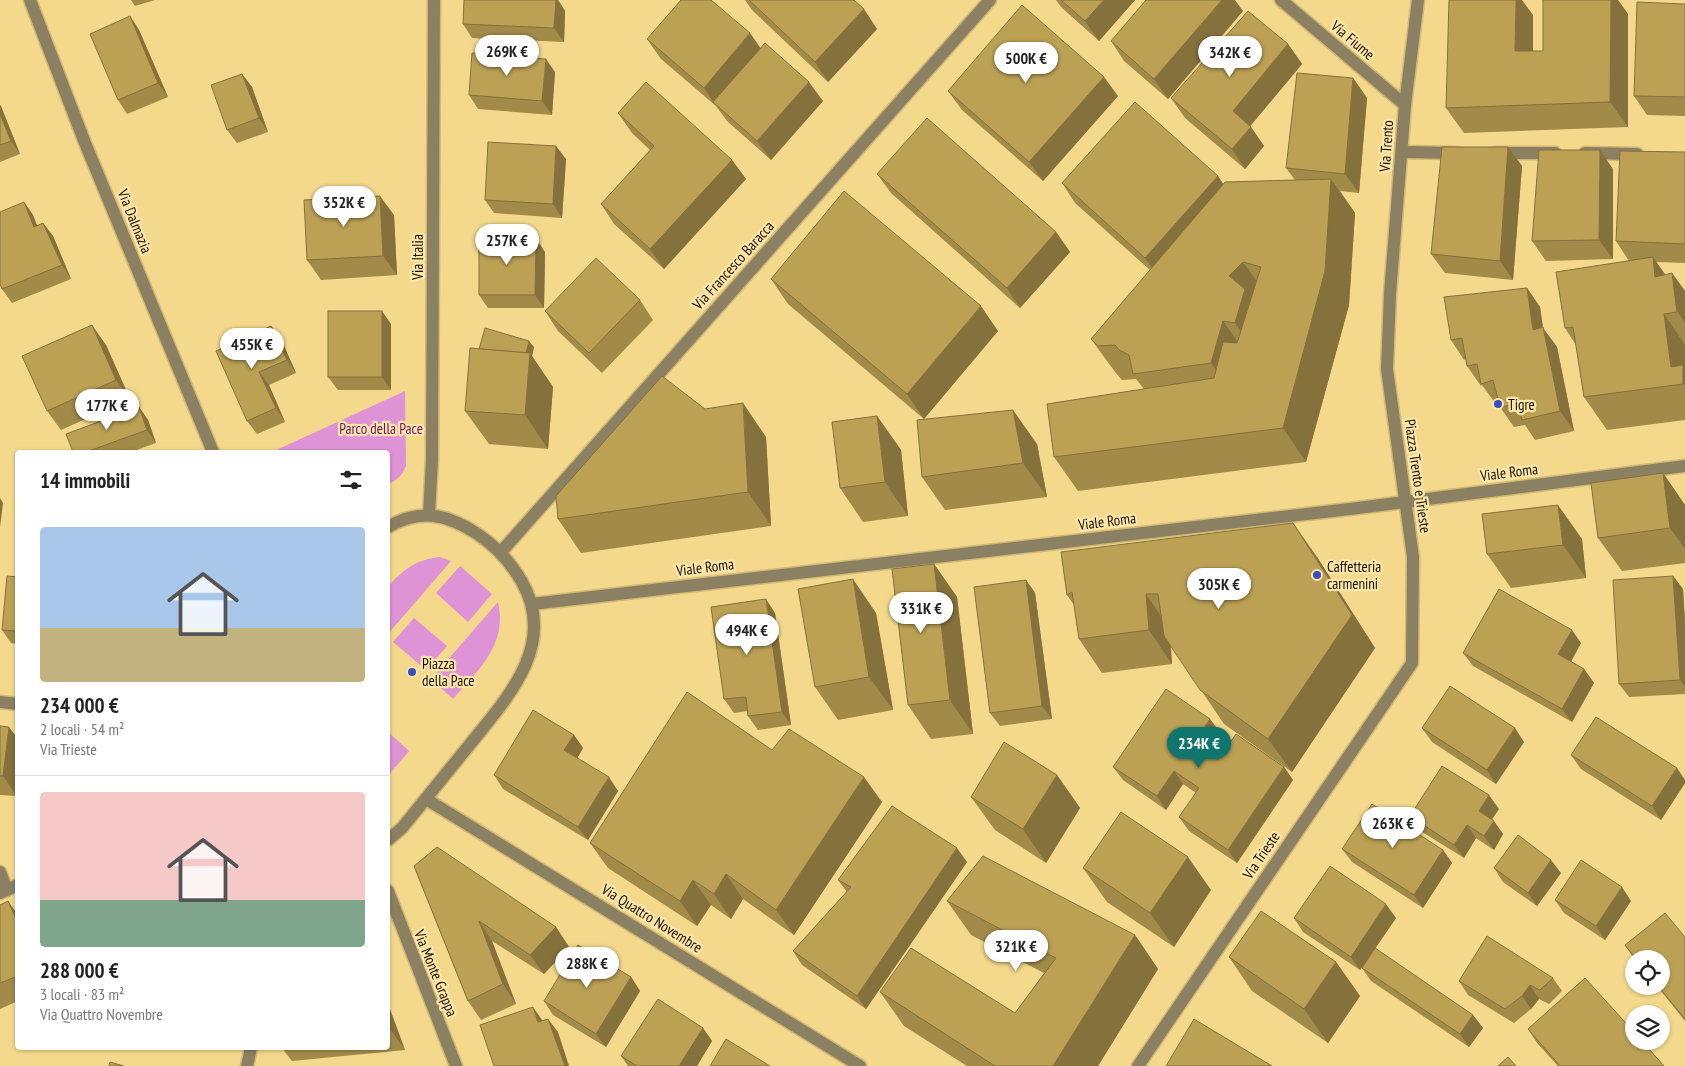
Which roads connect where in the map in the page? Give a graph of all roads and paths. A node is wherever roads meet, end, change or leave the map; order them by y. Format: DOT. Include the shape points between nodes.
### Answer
graph roads {
  1 [pos="30,0"];
  2 [pos="434,0"];
  3 [pos="990,0"];
  4 [pos="1281,0"];
  5 [pos="1418,0"];
  6 [pos="1405,105"];
  7 [pos="1402,152"];
  8 [pos="1646,154"];
  9 [pos="1390,294"];
  10 [pos="212,450"];
  11 [pos="1685,466"];
  12 [pos="1405,501"];
  13 [pos="429,515"];
  14 [pos="390,526"];
  15 [pos="501,552"];
  16 [pos="532,604"];
  17 [pos="1412,663"];
  18 [pos="0,702"];
  19 [pos="15,704"];
  20 [pos="426,799"];
  21 [pos="390,838"];
  22 [pos="0,872"];
  23 [pos="8,889"];
  24 [pos="390,896"];
  25 [pos="251,1050"];
  26 [pos="247,1066"];
  27 [pos="456,1066"];
  28 [pos="860,1066"];
  29 [pos="1138,1066"];
  1 -- 10 [label="street, Via Dalmazia" via="85,143"];
  2 -- 13 [label="street, Via Italia"];
  3 -- 15 [label="street, Via Francesco Baracca"];
  4 -- 6 [label="street, Via Fiume"];
  5 -- 6 [label="street, Via Trento"];
  6 -- 7 [label="street, Via Trento"];
  7 -- 8 [label="street"];
  7 -- 9 [label="street, Via Trento"];
  9 -- 12 [label="street, Piazza Trento e Trieste" via="1387,369"];
  11 -- 12 [label="street, Viale Roma"];
  12 -- 16 [label="street, Viale Roma"];
  12 -- 17 [label="street, Piazza Trento e Trieste" via="1413,557"];
  13 -- 14 [label="street" via="410,517"];
  13 -- 15 [label="street" via="459,523"];
  15 -- 16 [label="street" via="512,565"];
  16 -- 20 [label="street" via="535,626 524,671 504,702"];
  17 -- 29 [label="street, Via Trieste"];
  18 -- 19 [label="street"];
  20 -- 21 [label="street"];
  20 -- 28 [label="street, Via Quattro Novembre"];
  22 -- 23 [label="street"];
  24 -- 27 [label="street, Via Monte Grappa"];
  25 -- 26 [label="street"];
}
